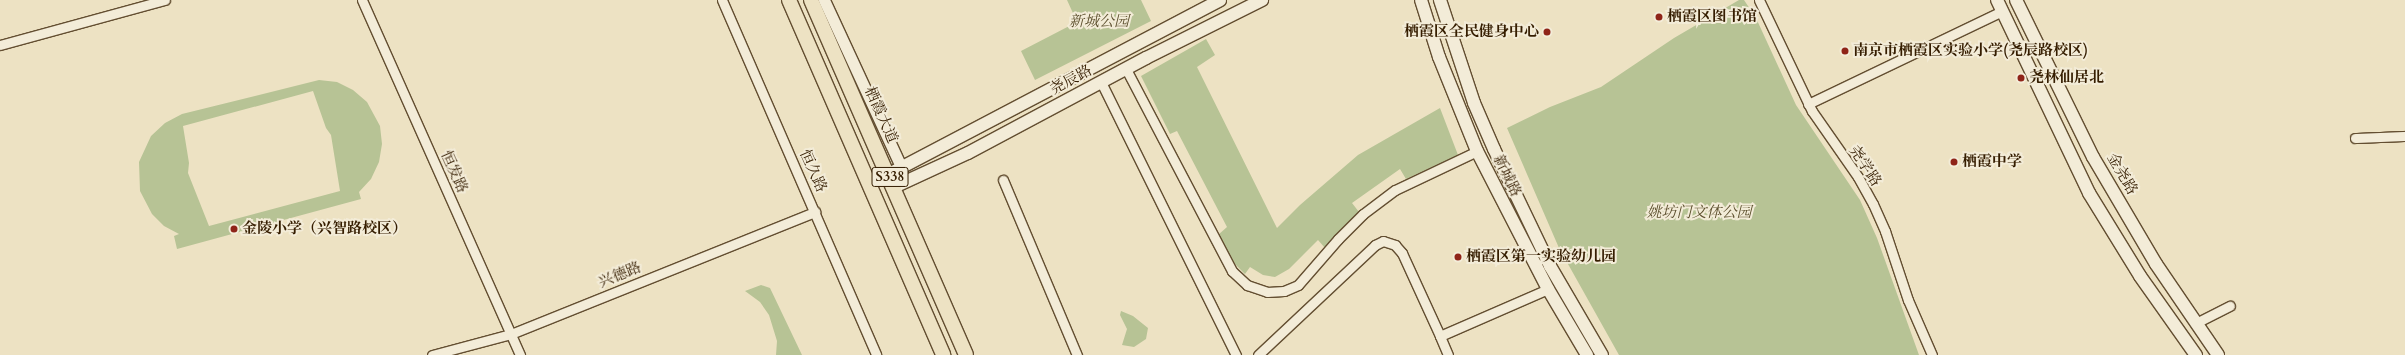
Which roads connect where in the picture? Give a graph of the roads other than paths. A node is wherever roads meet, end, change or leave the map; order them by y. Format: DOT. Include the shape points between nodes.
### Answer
graph roads {
  1 [pos="165,0"];
  2 [pos="362,0"];
  3 [pos="722,0"];
  4 [pos="790,0"];
  5 [pos="811,0"];
  6 [pos="824,0"];
  7 [pos="1220,0"];
  8 [pos="1262,0"];
  9 [pos="1421,0"];
  10 [pos="1440,0"];
  11 [pos="1759,0"];
  12 [pos="1997,0"];
  13 [pos="2016,0"];
  14 [pos="2002,11"];
  15 [pos="0,45"];
  16 [pos="1126,68"];
  17 [pos="1101,82"];
  18 [pos="1808,104"];
  19 [pos="2405,136"];
  20 [pos="2355,138"];
  21 [pos="1477,151"];
  22 [pos="895,170"];
  23 [pos="1003,180"];
  24 [pos="894,187"];
  25 [pos="815,212"];
  26 [pos="1548,289"];
  27 [pos="2230,306"];
  28 [pos="2196,323"];
  29 [pos="511,334"];
  30 [pos="1440,336"];
  31 [pos="432,355"];
  32 [pos="520,355"];
  33 [pos="876,355"];
  34 [pos="943,355"];
  35 [pos="966,355"];
  36 [pos="1077,355"];
  37 [pos="1236,355"];
  38 [pos="1258,355"];
  39 [pos="1448,355"];
  40 [pos="1587,355"];
  41 [pos="1602,355"];
  42 [pos="1932,355"];
  43 [pos="2196,355"];
  44 [pos="2218,355"];
  1 -- 15 [label="street"];
  2 -- 29 [label="street, 恒发路"];
  3 -- 25 [label="street, 恒久路"];
  4 -- 34 [label="main road, S338"];
  5 -- 22 [label="main road, 栖霞大道 / S338"];
  6 -- 22 [label="street"];
  7 -- 22 [label="main road, 尧辰路"];
  8 -- 16 [label="main road, 尧辰路"];
  9 -- 21 [label="main road, 新城路" via="1439,57"];
  10 -- 41 [label="main road, 新城路" via="1474,103 1494,149 1550,266"];
  11 -- 18 [label="street, 尧学路"];
  12 -- 14 [label="main road"];
  13 -- 28 [label="main road, 金尧路" via="2093,157 2156,264"];
  14 -- 18 [label="street"];
  14 -- 43 [label="main road" via="2089,193 2140,276"];
  16 -- 17 [label="main road, 尧辰路"];
  16 -- 21 [label="street" via="1232,271 1247,285 1267,292 1284,291 1298,285 1338,238 1394,190"];
  17 -- 24 [label="main road, 尧辰路" via="968,153"];
  17 -- 37 [label="street"];
  18 -- 42 [label="street, 尧学路" via="1858,177 1873,204 1885,231 1908,300"];
  19 -- 20 [label="street"];
  21 -- 26 [label="main road, 新城路"];
  22 -- 24 [label="main road, 栖霞大道 / S338"];
  23 -- 36 [label="street"];
  24 -- 35 [label="main road, 栖霞大道 / S338"];
  25 -- 29 [label="street, 兴德路"];
  25 -- 33 [label="street, 恒久路"];
  26 -- 30 [label="street"];
  26 -- 40 [label="main road, 新城路"];
  27 -- 28 [label="street"];
  28 -- 44 [label="main road, 金尧路"];
  29 -- 31 [label="street, 兴德路"];
  29 -- 32 [label="street, 恒发路"];
  30 -- 38 [label="street" via="1402,252 1395,245 1383,241 1375,245"];
  30 -- 39 [label="street"];
}
